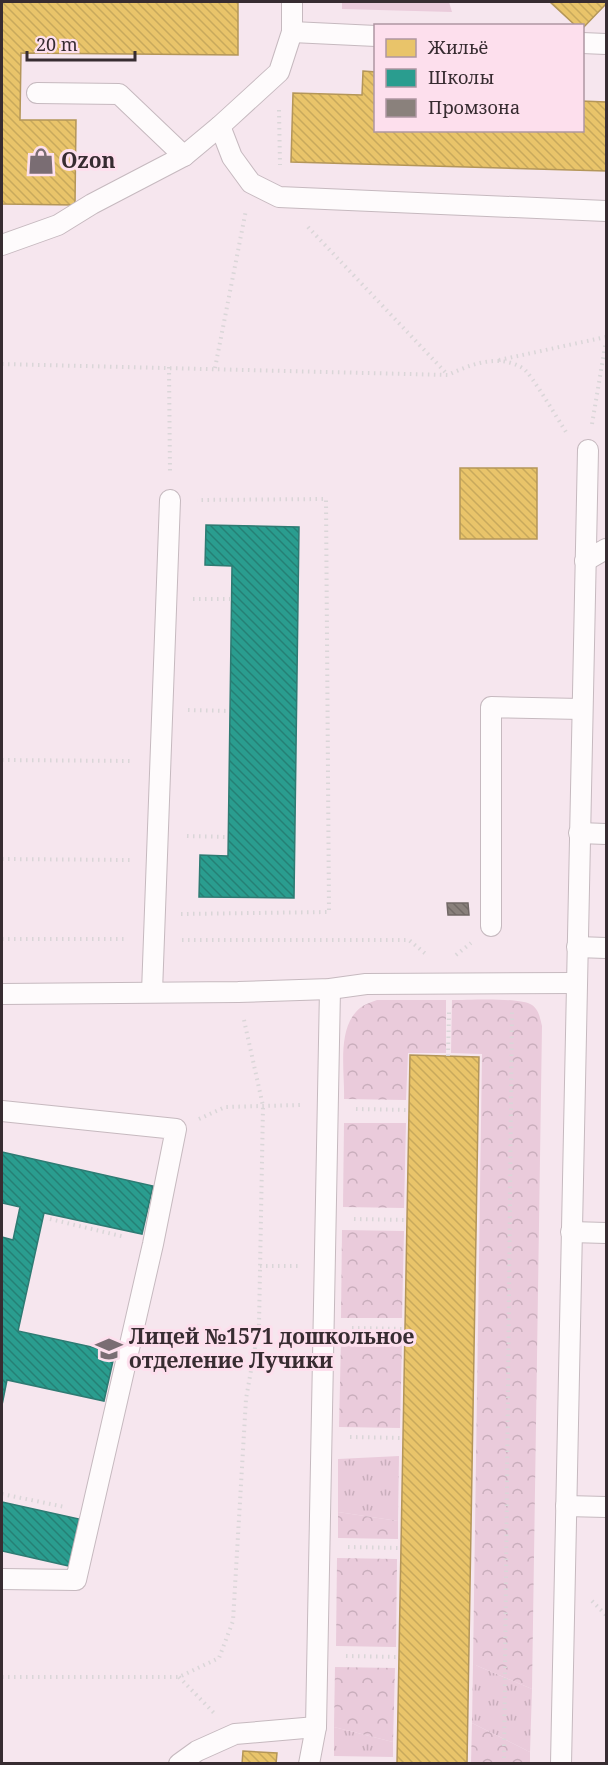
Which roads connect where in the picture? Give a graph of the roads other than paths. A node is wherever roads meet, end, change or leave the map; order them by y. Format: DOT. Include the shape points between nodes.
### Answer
graph roads {
  1 [pos="292,2"];
  2 [pos="292,32"];
  3 [pos="374,36"];
  4 [pos="584,43"];
  5 [pos="606,44"];
  6 [pos="37,93"];
  7 [pos="220,126"];
  8 [pos="184,156"];
  9 [pos="606,211"];
  10 [pos="2,245"];
  11 [pos="588,450"];
  12 [pos="170,500"];
  13 [pos="606,549"];
  14 [pos="585,561"];
  15 [pos="582,709"];
  16 [pos="579,833"];
  17 [pos="606,834"];
  18 [pos="491,926"];
  19 [pos="577,948"];
  20 [pos="606,948"];
  21 [pos="576,983"];
  22 [pos="330,989"];
  23 [pos="152,992"];
  24 [pos="2,994"];
  25 [pos="2,1111"];
  26 [pos="571,1232"];
  27 [pos="606,1233"];
  28 [pos="566,1506"];
  29 [pos="606,1507"];
  30 [pos="2,1579"];
  31 [pos="316,1727"];
  32 [pos="179,1764"];
  33 [pos="309,1764"];
  34 [pos="561,1764"];
  1 -- 2 [label="lane"];
  2 -- 3 [label="lane"];
  2 -- 7 [label="lane" via="279,72"];
  4 -- 5 [label="lane"];
  6 -- 8 [label="lane" via="119,94"];
  7 -- 8 [label="lane"];
  7 -- 9 [label="lane" via="232,157 251,183 279,197"];
  8 -- 10 [label="lane" via="58,225"];
  11 -- 14 [label="lane"];
  12 -- 23 [label="lane"];
  13 -- 14 [label="lane"];
  14 -- 15 [label="lane"];
  15 -- 16 [label="lane"];
  15 -- 18 [label="lane" via="491,707"];
  16 -- 17 [label="lane"];
  16 -- 19 [label="lane"];
  19 -- 20 [label="lane"];
  19 -- 21 [label="lane"];
  21 -- 22 [label="lane" via="513,983 445,975"];
  21 -- 26 [label="lane"];
  22 -- 23 [label="lane"];
  22 -- 31 [label="lane"];
  23 -- 24 [label="lane"];
  25 -- 30 [label="lane" via="176,1129 76,1581"];
  26 -- 27 [label="lane"];
  26 -- 28 [label="lane"];
  28 -- 29 [label="lane"];
  28 -- 34 [label="lane"];
  31 -- 32 [label="lane" via="235,1734"];
  31 -- 33 [label="lane"];
}
